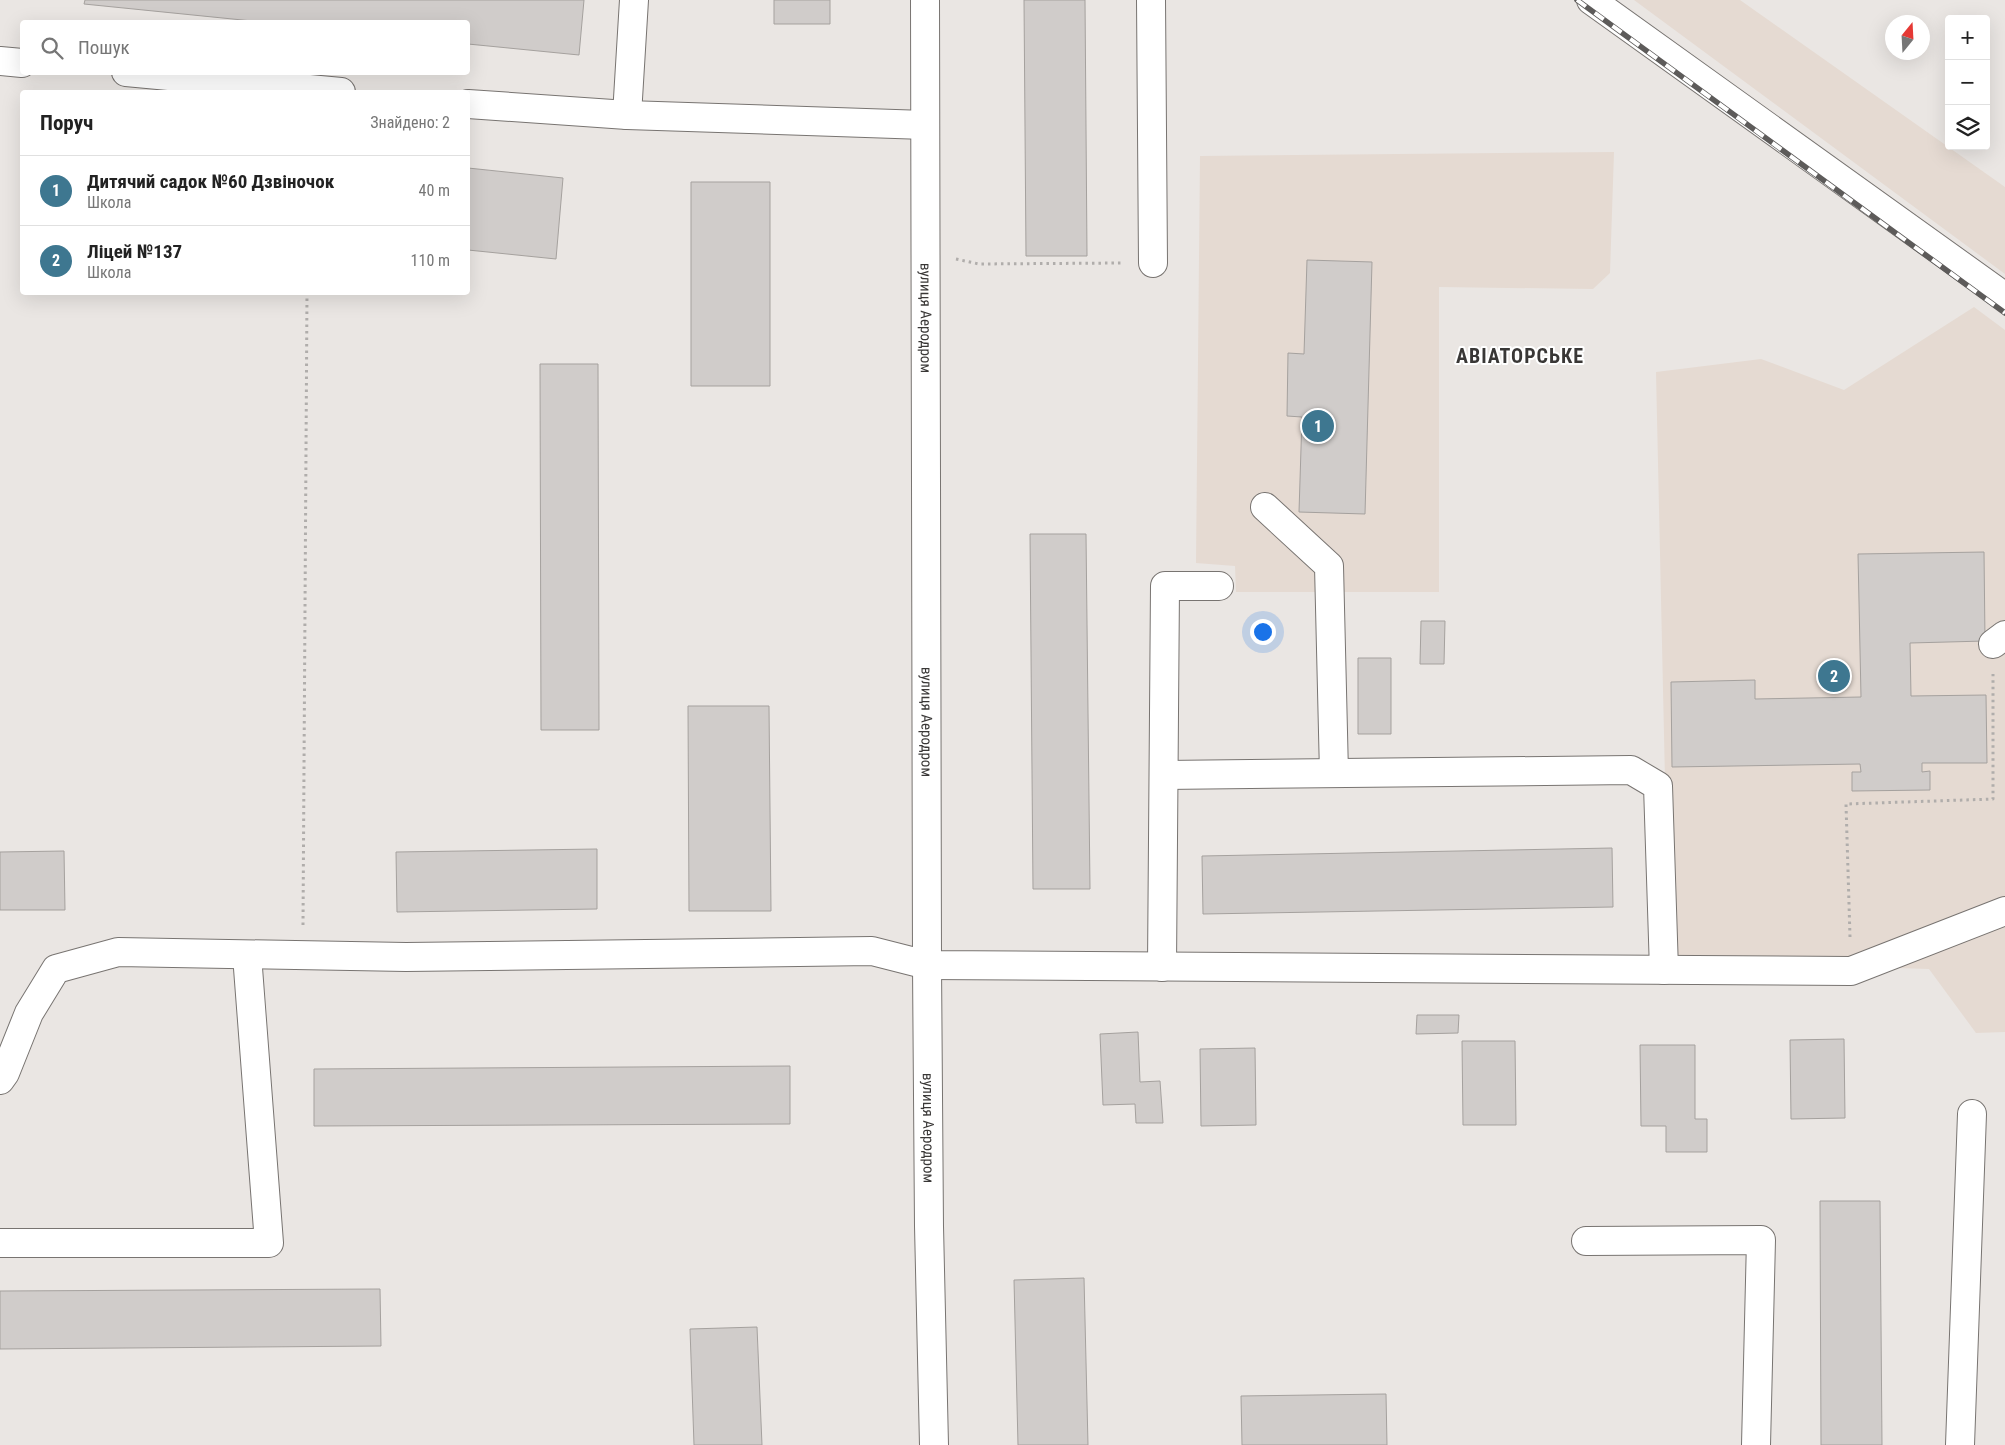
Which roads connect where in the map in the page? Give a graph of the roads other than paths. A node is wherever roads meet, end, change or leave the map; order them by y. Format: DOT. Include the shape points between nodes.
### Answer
graph roads {
  1 [pos="634,0"];
  2 [pos="925,0"];
  3 [pos="1151,0"];
  4 [pos="1591,0"];
  5 [pos="0,61"];
  6 [pos="20,63"];
  7 [pos="158,75"];
  8 [pos="320,90"];
  9 [pos="470,104"];
  10 [pos="627,115"];
  11 [pos="925,125"];
  12 [pos="1153,263"];
  13 [pos="2005,297"];
  14 [pos="1265,507"];
  15 [pos="1219,586"];
  16 [pos="1334,773"];
  17 [pos="1164,775"];
  18 [pos="2005,911"];
  19 [pos="247,955"];
  20 [pos="927,965"];
  21 [pos="1162,967"];
  22 [pos="1664,970"];
  23 [pos="0,1080"];
  24 [pos="1972,1114"];
  25 [pos="1586,1241"];
  26 [pos="0,1243"];
  27 [pos="934,1445"];
  28 [pos="1756,1445"];
  29 [pos="1960,1445"];
  1 -- 10 [label="street"];
  2 -- 11 [label="street, вулиця Аеродром"];
  3 -- 12 [label="street"];
  4 -- 13 [label="street"];
  5 -- 6 [label="street"];
  7 -- 8 [label="street"];
  9 -- 10 [label="street"];
  10 -- 11 [label="street"];
  11 -- 20 [label="street, вулиця Аеродром"];
  14 -- 16 [label="street" via="1329,566"];
  15 -- 17 [label="street" via="1165,586"];
  16 -- 17 [label="street"];
  16 -- 22 [label="street" via="1632,770 1658,786"];
  17 -- 21 [label="street"];
  18 -- 22 [label="street" via="1851,971"];
  19 -- 20 [label="street" via="406,957 872,951"];
  19 -- 23 [label="street" via="118,952 56,969 29,1013"];
  19 -- 26 [label="street" via="269,1243"];
  20 -- 21 [label="street"];
  20 -- 27 [label="street, вулиця Аеродром"];
  21 -- 22 [label="street"];
  24 -- 29 [label="street"];
  25 -- 28 [label="street" via="1761,1240"];
}
